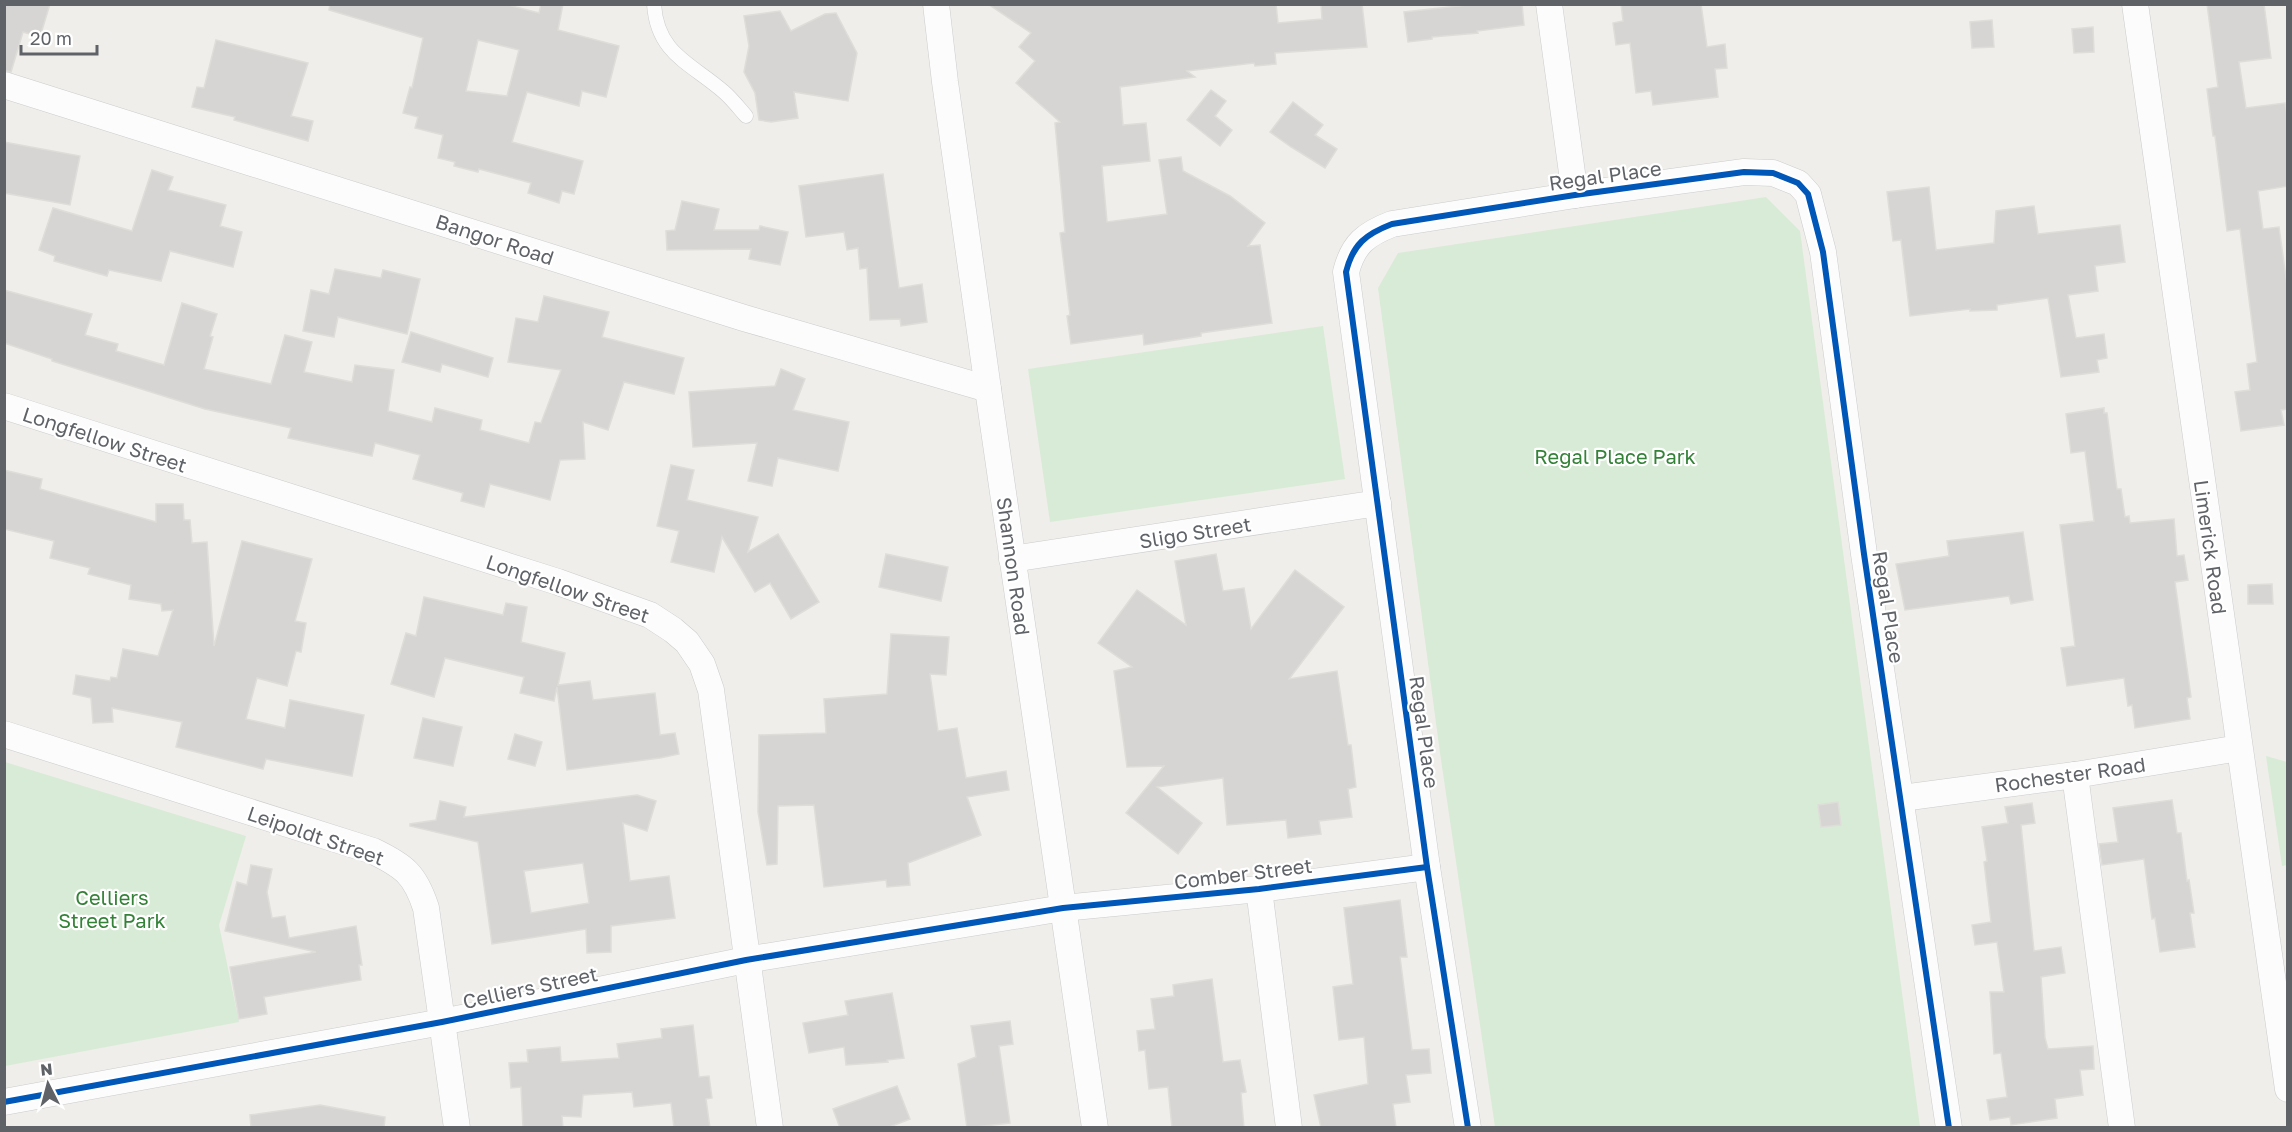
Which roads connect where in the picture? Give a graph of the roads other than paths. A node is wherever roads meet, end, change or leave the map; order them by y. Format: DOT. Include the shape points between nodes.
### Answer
graph roads {
  1 [pos="654,4"];
  2 [pos="936,4"];
  3 [pos="1549,4"];
  4 [pos="2135,4"];
  5 [pos="4,85"];
  6 [pos="746,116"];
  7 [pos="1575,195"];
  8 [pos="988,389"];
  9 [pos="4,406"];
  10 [pos="1378,503"];
  11 [pos="1012,559"];
  12 [pos="4,734"];
  13 [pos="2239,748"];
  14 [pos="2075,775"];
  15 [pos="1902,798"];
  16 [pos="1427,867"];
  17 [pos="1259,889"];
  18 [pos="1063,909"];
  19 [pos="746,960"];
  20 [pos="442,1022"];
  21 [pos="2288,1089"];
  22 [pos="4,1102"];
  23 [pos="457,1128"];
  24 [pos="770,1128"];
  25 [pos="1095,1128"];
  26 [pos="1289,1128"];
  27 [pos="1468,1128"];
  28 [pos="1949,1128"];
  29 [pos="2122,1128"];
  1 -- 6 [label="lane" via="660,33 668,48"];
  2 -- 8 [label="street, Shannon Road"];
  3 -- 7 [label="street, Regal Place"];
  4 -- 13 [label="street, Limerick Road"];
  5 -- 8 [label="street, Bangor Road" via="744,318"];
  7 -- 10 [label="street, Regal Place" via="1392,224 1369,233 1349,259 1346,272"];
  7 -- 15 [label="street, Regal Place" via="1744,172 1785,177 1808,194 1823,252"];
  8 -- 11 [label="street, Shannon Road"];
  9 -- 19 [label="street, Longfellow Street" via="558,582 650,615 673,630 702,664 711,690"];
  10 -- 11 [label="street, Sligo Street"];
  10 -- 16 [label="street, Regal Place"];
  11 -- 18 [label="street, Shannon Road"];
  12 -- 20 [label="street, Leipoldt Street" via="317,832 395,862 409,872 426,908"];
  13 -- 14 [label="street, Rochester Road"];
  13 -- 21 [label="street, Limerick Road"];
  14 -- 15 [label="street, Rochester Road"];
  14 -- 29 [label="street"];
  15 -- 28 [label="street, Regal Place"];
  16 -- 17 [label="street, Comber Street"];
  16 -- 27 [label="street, Regal Place"];
  17 -- 18 [label="street, Comber Street"];
  17 -- 26 [label="street"];
  18 -- 19 [label="street, Celliers Street"];
  18 -- 25 [label="street, Shannon Road"];
  19 -- 20 [label="street, Celliers Street"];
  19 -- 24 [label="street, Longfellow Street"];
  20 -- 22 [label="street, Celliers Street"];
  20 -- 23 [label="street, Leipoldt Street"];
}
